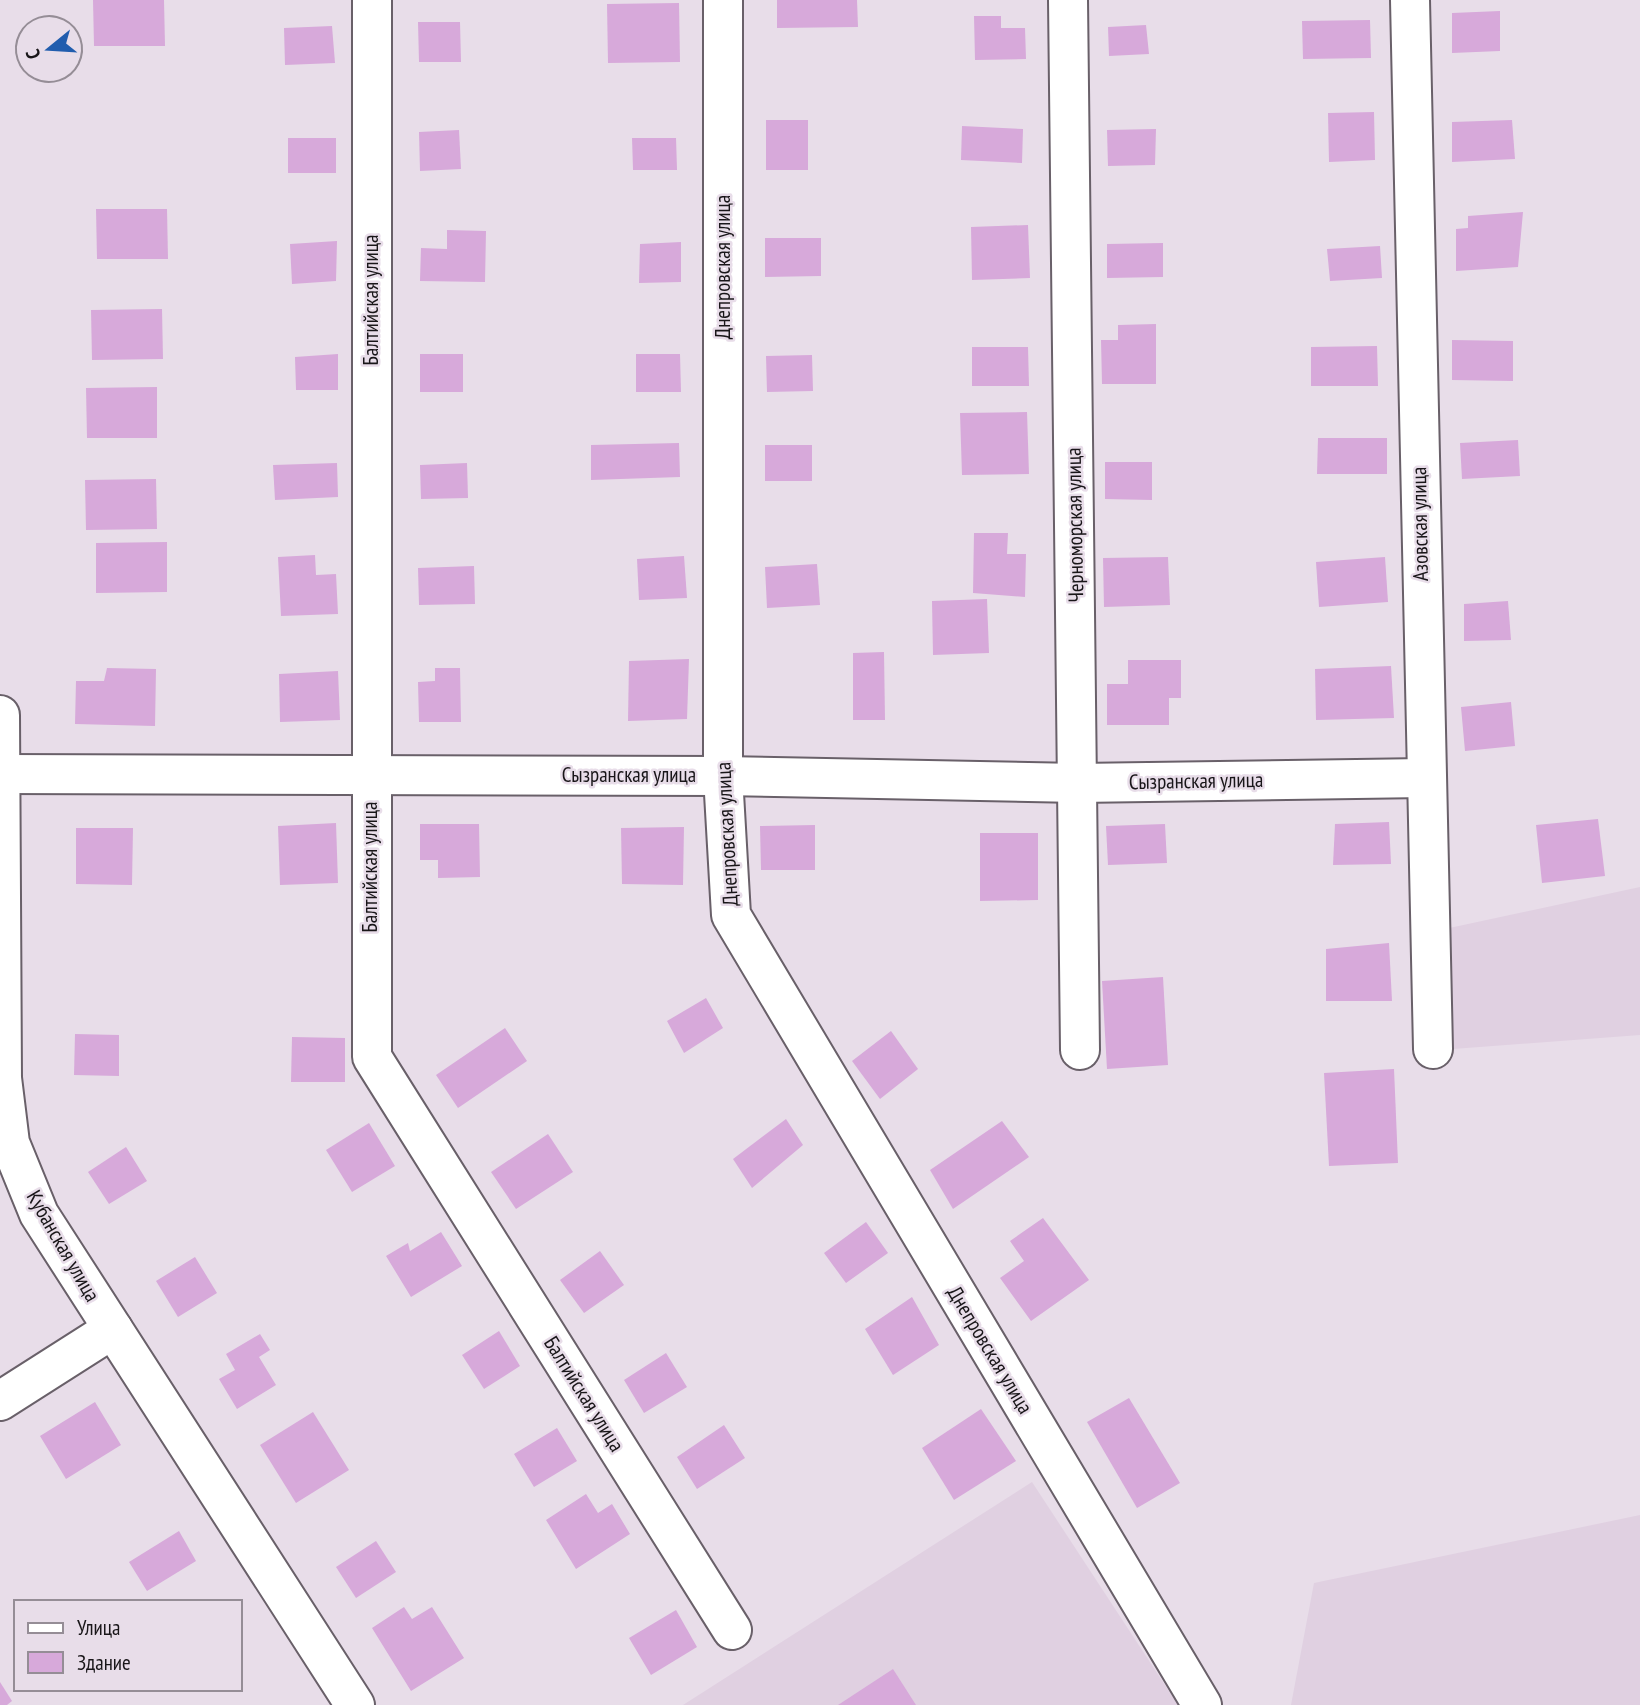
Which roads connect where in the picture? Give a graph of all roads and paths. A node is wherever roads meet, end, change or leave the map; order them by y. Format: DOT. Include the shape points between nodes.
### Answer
graph roads {
  1 [pos="372,0"];
  2 [pos="723,0"];
  3 [pos="1068,0"];
  4 [pos="1410,0"];
  5 [pos="0,715"];
  6 [pos="1,774"];
  7 [pos="370,774"];
  8 [pos="723,776"];
  9 [pos="1425,778"];
  10 [pos="1078,783"];
  11 [pos="1433,1049"];
  12 [pos="1080,1050"];
  13 [pos="113,1329"];
  14 [pos="0,1401"];
  15 [pos="732,1630"];
  16 [pos="355,1705"];
  17 [pos="1202,1705"];
  1 -- 7 [label="street, Балтийская улица"];
  2 -- 8 [label="street, Днепровская улица"];
  3 -- 10 [label="street, Черноморская улица"];
  4 -- 9 [label="street, Азовская улица"];
  5 -- 6 [label="street, Кубанская улица"];
  6 -- 7 [label="street, Сызранская улица"];
  6 -- 13 [label="street, Кубанская улица" via="2,1078 9,1143 39,1214"];
  7 -- 8 [label="street, Сызранская улица"];
  7 -- 15 [label="street, Балтийская улица" via="372,1057"];
  8 -- 10 [label="street, Сызранская улица"];
  8 -- 17 [label="street, Днепровская улица" via="730,915"];
  9 -- 10 [label="street, Сызранская улица"];
  9 -- 11 [label="street, Азовская улица"];
  10 -- 12 [label="street, Черноморская улица"];
  13 -- 14 [label="street"];
  13 -- 16 [label="street, Кубанская улица"];
}
